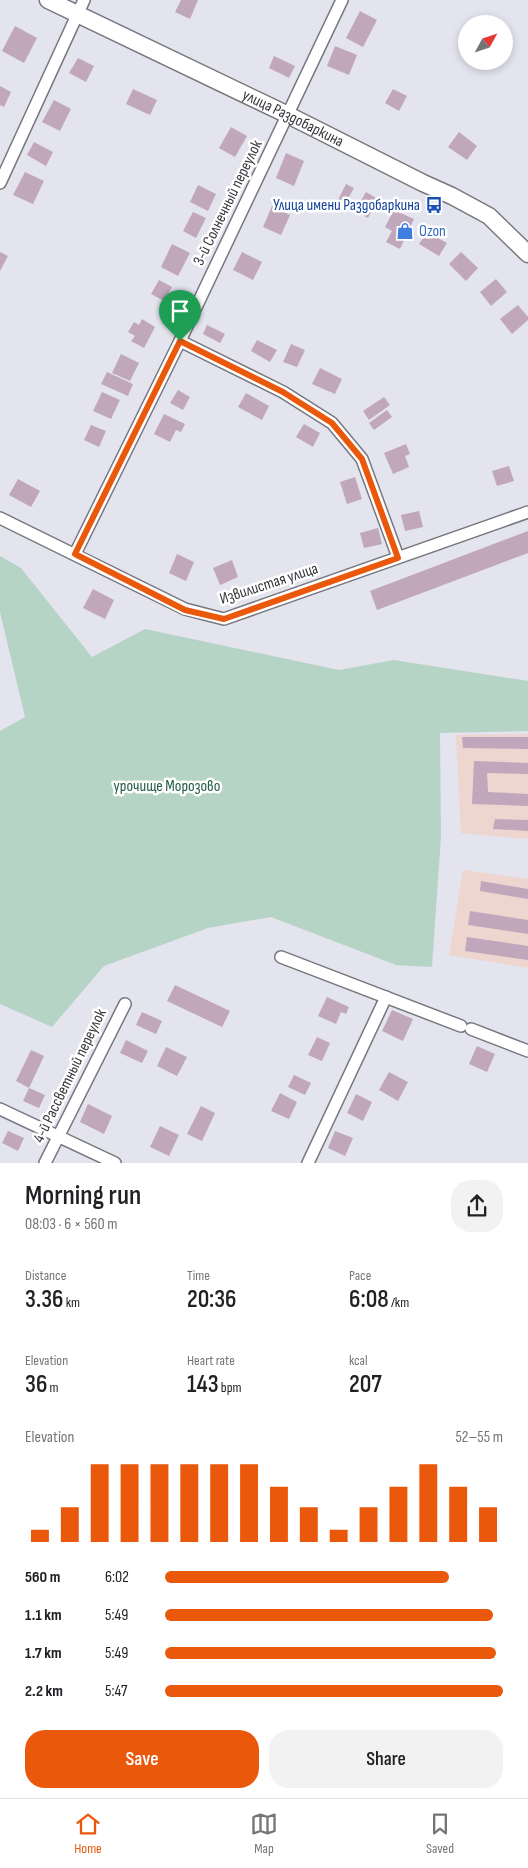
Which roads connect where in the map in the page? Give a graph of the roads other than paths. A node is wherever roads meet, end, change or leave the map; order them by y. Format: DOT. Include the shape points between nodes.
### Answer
graph roads {
  1 [pos="48,0"];
  2 [pos="342,0"];
  3 [pos="81,7"];
  4 [pos="288,115"];
  5 [pos="0,184"];
  6 [pos="528,254"];
  7 [pos="180,341"];
  8 [pos="528,512"];
  9 [pos="0,518"];
  10 [pos="75,554"];
  11 [pos="398,558"];
  12 [pos="281,957"];
  13 [pos="386,997"];
  14 [pos="125,1004"];
  15 [pos="528,1051"];
  16 [pos="0,1109"];
  17 [pos="59,1136"];
  18 [pos="45,1163"];
  19 [pos="114,1163"];
  20 [pos="308,1163"];
  1 -- 3 [label="street, улица Раздобаркина"];
  2 -- 4 [label="street, 3-й Солнечный переулок"];
  3 -- 4 [label="street, улица Раздобаркина"];
  3 -- 5 [label="street"];
  4 -- 6 [label="street, улица Раздобаркина" via="489,216"];
  4 -- 7 [label="street, 3-й Солнечный переулок"];
  7 -- 10 [label="street, 3-й Солнечный переулок"];
  7 -- 11 [label="street" via="283,392 332,423 362,459"];
  8 -- 11 [label="street, Извилистая улица"];
  9 -- 10 [label="street, Извилистая улица"];
  10 -- 11 [label="street, Извилистая улица" via="185,610 224,619"];
  12 -- 13 [label="street"];
  13 -- 15 [label="street"];
  13 -- 20 [label="street"];
  14 -- 17 [label="street, 4-й Рассветный переулок"];
  16 -- 17 [label="street"];
  17 -- 18 [label="street, 4-й Рассветный переулок"];
  17 -- 19 [label="street"];
}
